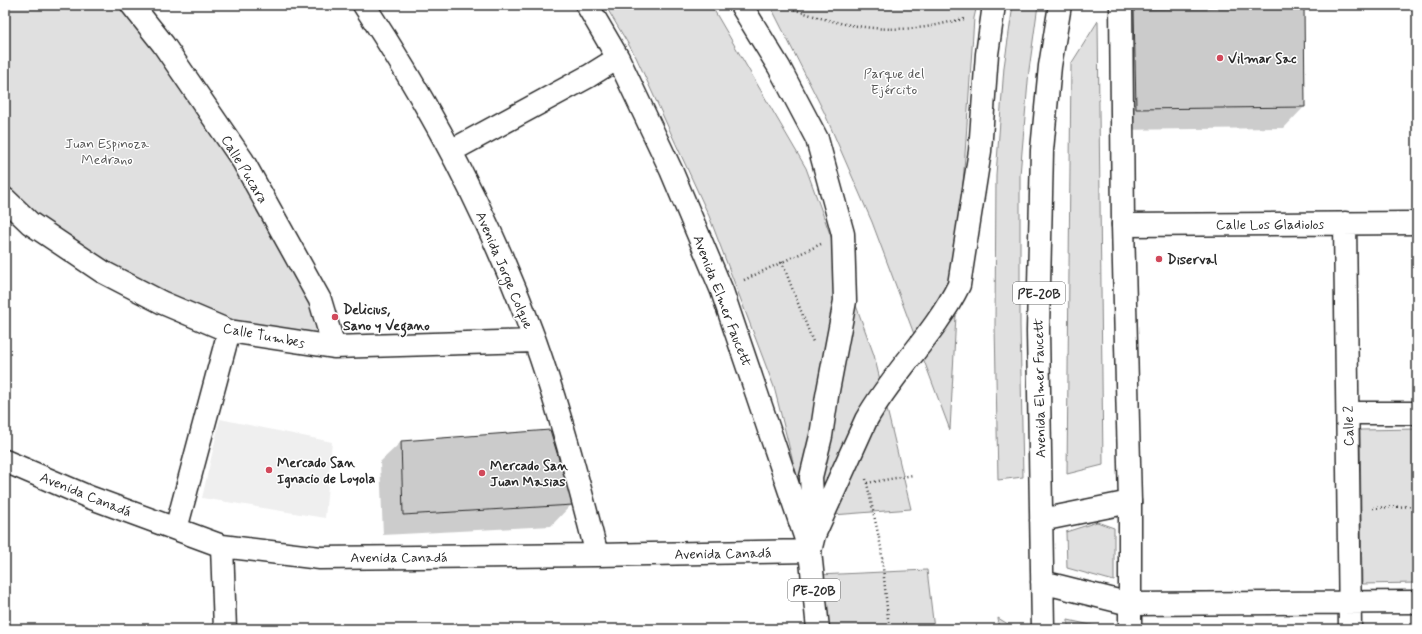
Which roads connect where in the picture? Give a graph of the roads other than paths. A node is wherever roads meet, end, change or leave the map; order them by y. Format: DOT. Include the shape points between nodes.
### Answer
graph roads {
  1 [pos="132,5"];
  2 [pos="364,5"];
  3 [pos="587,5"];
  4 [pos="741,5"];
  5 [pos="994,5"];
  6 [pos="1060,5"];
  7 [pos="1121,5"];
  8 [pos="618,58"];
  9 [pos="451,151"];
  10 [pos="5,199"];
  11 [pos="1345,223"];
  12 [pos="1417,223"];
  13 [pos="1123,225"];
  14 [pos="229,331"];
  15 [pos="535,341"];
  16 [pos="334,347"];
  17 [pos="1417,413"];
  18 [pos="1348,414"];
  19 [pos="5,461"];
  20 [pos="1130,502"];
  21 [pos="1041,520"];
  22 [pos="176,529"];
  23 [pos="812,543"];
  24 [pos="222,546"];
  25 [pos="597,555"];
  26 [pos="1042,582"];
  27 [pos="1417,602"];
  28 [pos="1350,603"];
  29 [pos="1130,604"];
  30 [pos="225,629"];
  31 [pos="818,629"];
  32 [pos="1043,629"];
  33 [pos="1130,629"];
  34 [pos="1350,629"];
  1 -- 16 [label="main road, Calle Pucara" via="163,44 243,162 320,300"];
  2 -- 9 [label="main road, Avenida Jorge Colque" via="398,57"];
  3 -- 8 [label="main road, Avenida Elmer Faucett"];
  4 -- 23 [label="main road" via="779,67 817,139 843,234 845,301 821,436 811,477"];
  5 -- 23 [label="main road" via="987,54 980,151 959,285 950,302 876,402"];
  6 -- 21 [label="main road, Avenida Elmer Faucett / PE-20B" via="1050,66 1042,150 1038,331"];
  7 -- 13 [label="main road"];
  8 -- 9 [label="main road"];
  8 -- 23 [label="main road, Avenida Elmer Faucett" via="671,170 722,291"];
  9 -- 15 [label="main road, Avenida Jorge Colque" via="496,244"];
  10 -- 14 [label="main road, Calle Tumbes" via="30,223 104,272 163,303"];
  11 -- 12 [label="main road, Calle Los Gladiolos"];
  11 -- 13 [label="main road, Calle Los Gladiolos"];
  11 -- 18 [label="main road, Calle 2"];
  13 -- 20 [label="main road"];
  14 -- 16 [label="main road, Calle Tumbes"];
  14 -- 22 [label="main road"];
  15 -- 16 [label="main road, Calle Tumbes"];
  15 -- 25 [label="main road, Avenida Jorge Colque" via="569,447"];
  17 -- 18 [label="main road"];
  18 -- 28 [label="main road, Calle 2"];
  19 -- 22 [label="main road, Avenida Canadá" via="89,497"];
  20 -- 21 [label="main road"];
  20 -- 29 [label="main road"];
  21 -- 26 [label="main road, Avenida Elmer Faucett / PE-20B"];
  22 -- 24 [label="main road, Avenida Canadá"];
  23 -- 25 [label="main road, Avenida Canadá"];
  23 -- 31 [label="main road, Avenida Elmer Faucett / PE-20B"];
  24 -- 25 [label="main road, Avenida Canadá" via="320,558"];
  24 -- 30 [label="main road"];
  26 -- 29 [label="main road"];
  26 -- 32 [label="main road, Avenida Elmer Faucett / PE-20B"];
  27 -- 28 [label="main road"];
  28 -- 29 [label="main road"];
  28 -- 34 [label="main road, Calle 2"];
  29 -- 33 [label="main road"];
}
